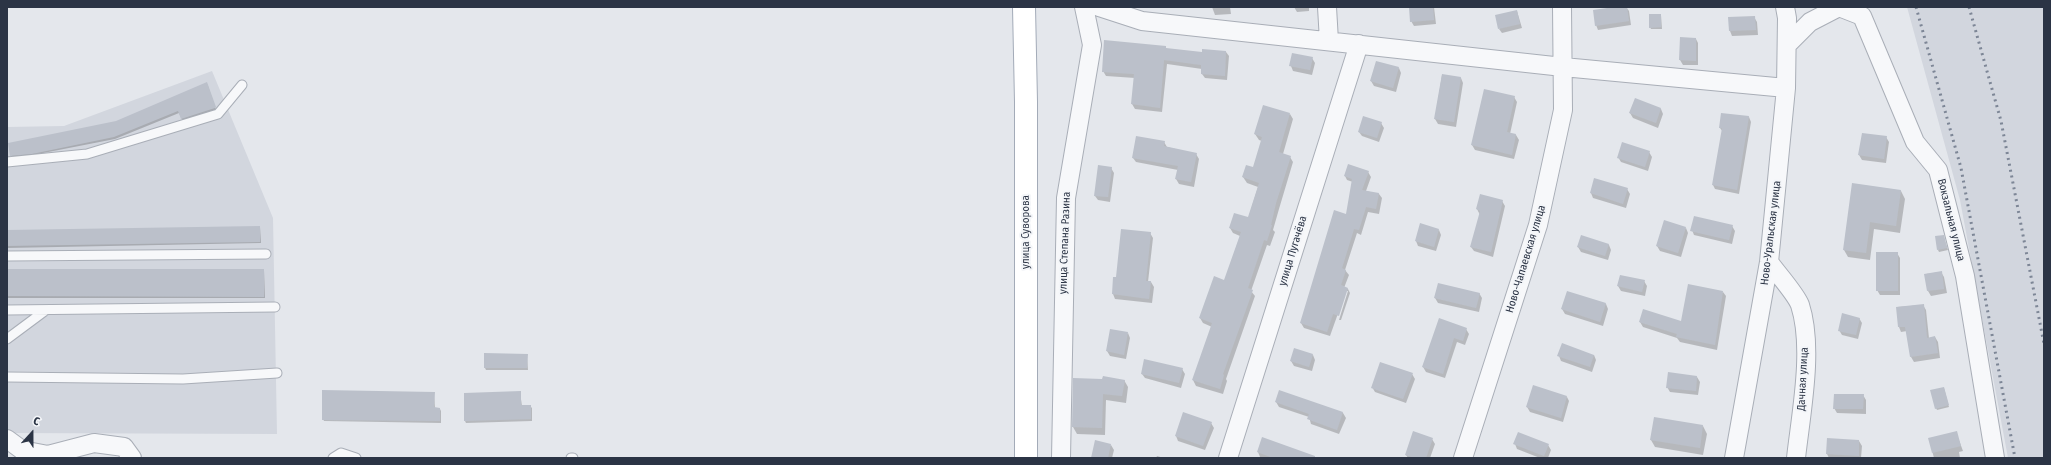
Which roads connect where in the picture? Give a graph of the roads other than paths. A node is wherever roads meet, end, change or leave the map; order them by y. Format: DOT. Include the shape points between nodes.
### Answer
graph roads {
  1 [pos="1024,7"];
  2 [pos="1084,7"];
  3 [pos="1099,7"];
  4 [pos="1327,7"];
  5 [pos="1562,7"];
  6 [pos="1785,7"];
  7 [pos="1839,7"];
  8 [pos="1863,12"];
  9 [pos="1329,41"];
  10 [pos="1359,44"];
  11 [pos="1787,45"];
  12 [pos="1563,67"];
  13 [pos="242,85"];
  14 [pos="1786,88"];
  15 [pos="7,162"];
  16 [pos="266,254"];
  17 [pos="7,256"];
  18 [pos="1769,262"];
  19 [pos="276,307"];
  20 [pos="7,310"];
  21 [pos="46,310"];
  22 [pos="7,339"];
  23 [pos="277,373"];
  24 [pos="7,376"];
  25 [pos="7,439"];
  26 [pos="132,458"];
  27 [pos="333,458"];
  28 [pos="356,458"];
  29 [pos="1026,458"];
  30 [pos="1061,458"];
  31 [pos="1228,458"];
  32 [pos="1463,458"];
  33 [pos="1734,458"];
  34 [pos="1796,458"];
  35 [pos="1995,458"];
  1 -- 29 [label="main road, улица Суворова"];
  2 -- 30 [label="street, улица Степана Разина" via="1092,45 1066,198"];
  3 -- 9 [label="street" via="1142,21"];
  4 -- 9 [label="street"];
  5 -- 12 [label="street, Ново-Чапаевская улица"];
  6 -- 11 [label="street, Ново-Уральская улица"];
  7 -- 8 [label="street, Вокзальная улица"];
  7 -- 11 [label="street, Вокзальная улица" via="1810,22"];
  8 -- 35 [label="street, Вокзальная улица" via="1915,142 1938,170 1965,276"];
  9 -- 10 [label="street"];
  10 -- 12 [label="street"];
  10 -- 31 [label="street, улица Пугачёва"];
  11 -- 14 [label="street, Ново-Уральская улица"];
  12 -- 14 [label="street"];
  12 -- 32 [label="street, Ново-Чапаевская улица" via="1563,110 1538,225"];
  13 -- 15 [label="lane" via="218,114 87,154"];
  14 -- 18 [label="street, Ново-Уральская улица"];
  16 -- 17 [label="lane"];
  18 -- 33 [label="street, Ново-Уральская улица"];
  18 -- 34 [label="street, Дачная улица" via="1799,304 1805,336 1805,374"];
  19 -- 21 [label="lane"];
  20 -- 21 [label="lane"];
  21 -- 22 [label="lane"];
  23 -- 24 [label="lane" via="183,379"];
  25 -- 26 [label="street" via="22,450 48,454 94,443 124,447"];
  27 -- 28 [label="lane" via="341,453"];
}
